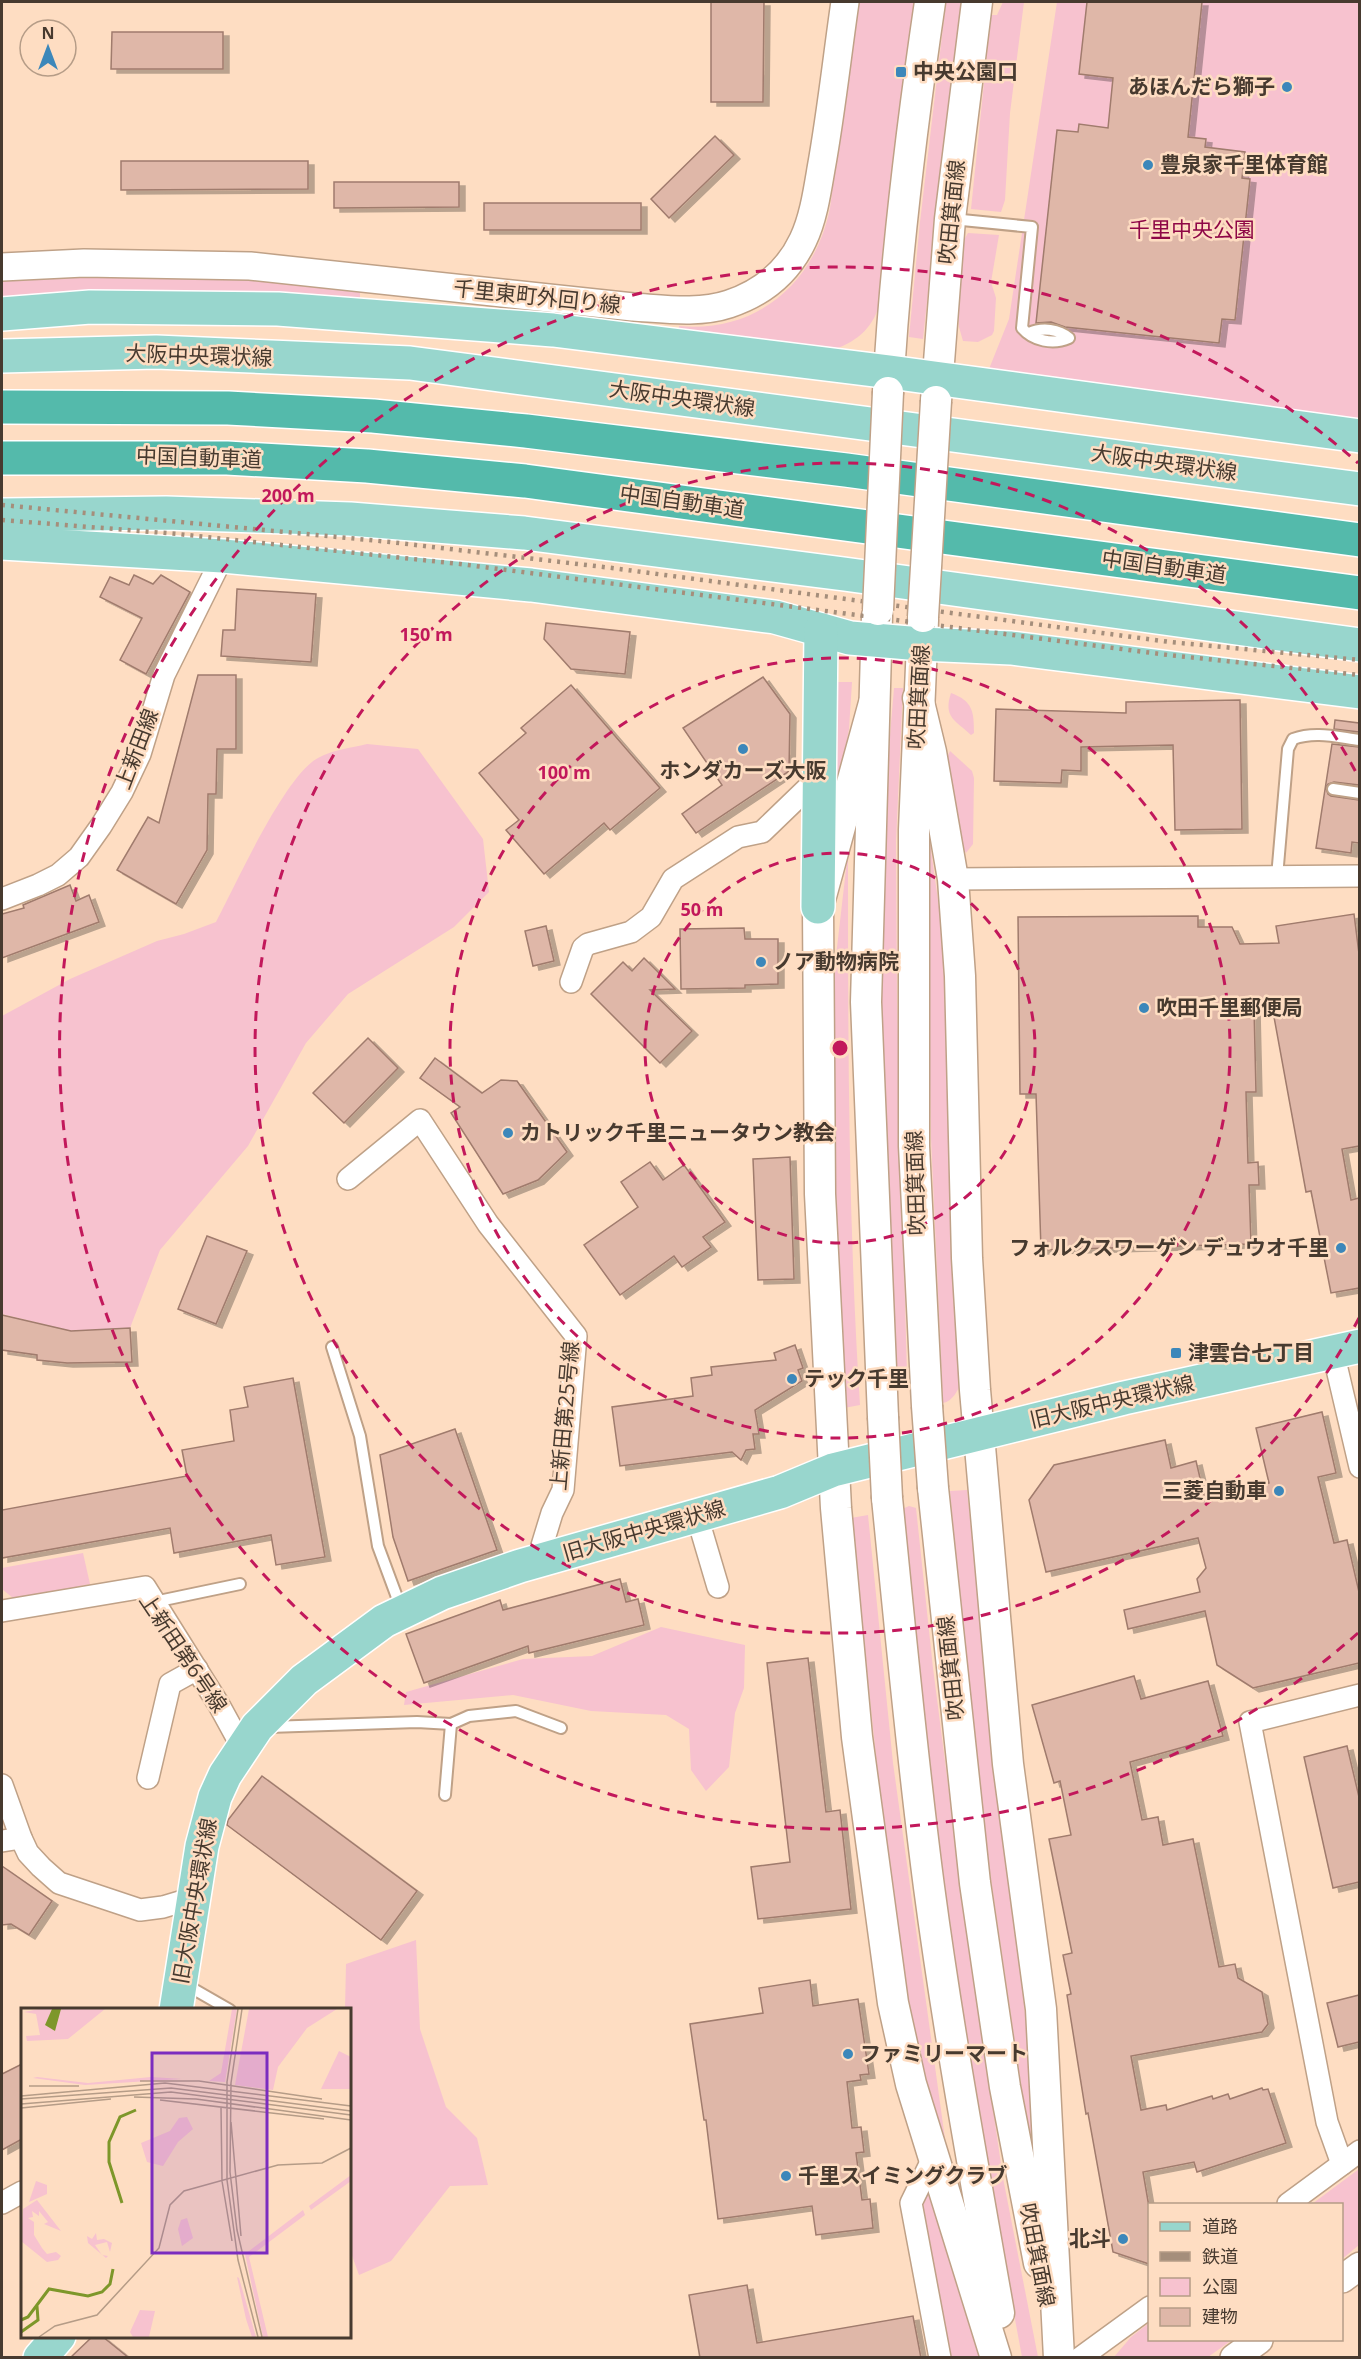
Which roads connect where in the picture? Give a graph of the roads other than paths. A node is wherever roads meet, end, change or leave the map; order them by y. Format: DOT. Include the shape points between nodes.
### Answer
graph roads {
  1 [pos="845,2"];
  2 [pos="930,2"];
  3 [pos="977,2"];
  4 [pos="950,219"];
  5 [pos="2,267"];
  6 [pos="2,314"];
  7 [pos="1029,333"];
  8 [pos="2,356"];
  9 [pos="889,382"];
  10 [pos="936,390"];
  11 [pos="2,407"];
  12 [pos="1359,436"];
  13 [pos="2,458"];
  14 [pos="1359,489"];
  15 [pos="2,515"];
  16 [pos="1359,540"];
  17 [pos="2,543"];
  18 [pos="223,555"];
  19 [pos="1359,593"];
  20 [pos="877,625"];
  21 [pos="821,630"];
  22 [pos="922,630"];
  23 [pos="1359,645"];
  24 [pos="1359,692"];
  25 [pos="918,698"];
  26 [pos="874,703"];
  27 [pos="1359,740"];
  28 [pos="818,778"];
  29 [pos="1333,789"];
  30 [pos="1359,793"];
  31 [pos="1359,876"];
  32 [pos="1277,877"];
  33 [pos="953,879"];
  34 [pos="2,899"];
  35 [pos="818,907"];
  36 [pos="571,982"];
  37 [pos="348,1179"];
  38 [pos="332,1347"];
  39 [pos="1346,1349"];
  40 [pos="979,1434"];
  41 [pos="1359,1467"];
  42 [pos="833,1470"];
  43 [pos="697,1516"];
  44 [pos="537,1562"];
  45 [pos="240,1584"];
  46 [pos="718,1587"];
  47 [pos="154,1602"];
  48 [pos="2,1611"];
  49 [pos="402,1611"];
  50 [pos="197,1669"];
  51 [pos="1359,1695"];
  52 [pos="451,1724"];
  53 [pos="561,1728"];
  54 [pos="249,1737"];
  55 [pos="148,1778"];
  56 [pos="2,1785"];
  57 [pos="445,1795"];
  58 [pos="11,1840"];
  59 [pos="194,1898"];
  60 [pos="178,1996"];
  61 [pos="223,2008"];
  62 [pos="1359,2151"];
  63 [pos="933,2157"];
  64 [pos="1342,2164"];
  65 [pos="21,2193"];
  66 [pos="2,2203"];
  67 [pos="1291,2203"];
  68 [pos="1359,2266"];
  69 [pos="1343,2278"];
  70 [pos="1148,2308"];
  71 [pos="58,2338"];
  72 [pos="1258,2341"];
  73 [pos="40,2358"];
  74 [pos="940,2358"];
  75 [pos="996,2358"];
  76 [pos="1007,2358"];
  77 [pos="1058,2358"];
  78 [pos="1080,2358"];
  79 [pos="1234,2358"];
  1 -- 5 [label="street, 千里東町外回り線" via="822,164 803,239 775,278 751,295 728,304 697,310 633,308 250,266 84,263"];
  2 -- 9 [label="main road, 吹田箕面線" via="903,219"];
  3 -- 4 [label="main road, 吹田箕面線"];
  4 -- 7 [label="lane" via="1032,227 1022,320 1023,330"];
  4 -- 10 [label="main road, 吹田箕面線"];
  6 -- 9 [label="main road" via="90,307 278,309 553,330"];
  8 -- 14 [label="main road, 大阪中央環状線" via="156,352 410,363"];
  9 -- 10 [label="main road"];
  9 -- 20 [label="main road, 吹田箕面線, bridge"];
  10 -- 12 [label="main road"];
  10 -- 22 [label="main road, 吹田箕面線, bridge"];
  11 -- 16 [label="highway" via="228,408 373,416 858,472"];
  13 -- 19 [label="highway, 中国自動車道" via="227,458 525,481"];
  15 -- 23 [label="main road" via="166,513 350,519 524,533"];
  17 -- 18 [label="main road"];
  18 -- 21 [label="main road" via="531,585 774,617"];
  18 -- 34 [label="street, 上新田線" via="164,675 146,735 122,792 97,832 79,857 58,876"];
  20 -- 21 [label="main road" via="850,638"];
  20 -- 22 [label="main road"];
  20 -- 26 [label="main road, 吹田箕面線"];
  21 -- 28 [label="main road"];
  22 -- 24 [label="main road" via="1011,648"];
  22 -- 25 [label="main road, 吹田箕面線"];
  25 -- 33 [label="main road"];
  25 -- 77 [label="main road, 吹田箕面線, bridge" via="914,1146 933,1488 975,1882 1005,2087"];
  26 -- 35 [label="main road"];
  26 -- 76 [label="main road, 吹田箕面線, bridge" via="866,1002 887,1498 929,1888 961,2100"];
  27 -- 32 [label="lane" via="1314,734 1293,739 1288,749"];
  28 -- 35 [label="main road"];
  28 -- 36 [label="street" via="762,832 738,837 673,879 651,917 631,932 588,944"];
  29 -- 30 [label="lane"];
  31 -- 32 [label="street"];
  32 -- 33 [label="street"];
  33 -- 40 [label="main road" via="960,976 967,1258"];
  35 -- 42 [label="main road" via="820,1194"];
  37 -- 44 [label="street, 上新田第25号線" via="420,1120 488,1224 576,1336 563,1490"];
  38 -- 49 [label="lane" via="360,1436 378,1546"];
  39 -- 40 [label="main road, 旧大阪中央環状線"];
  39 -- 41 [label="street"];
  40 -- 42 [label="main road, 旧大阪中央環状線"];
  40 -- 77 [label="main road" via="1008,1764 1041,2008"];
  42 -- 43 [label="main road, 旧大阪中央環状線" via="780,1492"];
  42 -- 63 [label="main road" via="857,1737 893,2003 910,2084"];
  43 -- 44 [label="main road, 旧大阪中央環状線"];
  43 -- 46 [label="street"];
  44 -- 49 [label="main road, 旧大阪中央環状線" via="442,1593"];
  45 -- 47 [label="lane"];
  47 -- 48 [label="street, 上新田第6号線" via="145,1587"];
  47 -- 50 [label="street, 上新田第6号線"];
  49 -- 54 [label="main road, 旧大阪中央環状線" via="320,1667"];
  50 -- 54 [label="street, 上新田第6号線"];
  50 -- 55 [label="street" via="170,1684"];
  51 -- 64 [label="street" via="1250,1722 1327,2122"];
  52 -- 53 [label="lane" via="469,1716 516,1711"];
  52 -- 54 [label="lane" via="417,1722"];
  52 -- 57 [label="lane"];
  54 -- 59 [label="main road, 旧大阪中央環状線" via="215,1797"];
  56 -- 58 [label="street"];
  58 -- 59 [label="street" via="59,1882 78,1891 140,1910"];
  59 -- 60 [label="main road, 旧大阪中央環状線"];
  60 -- 61 [label="lane"];
  62 -- 64 [label="street"];
  63 -- 74 [label="street" via="911,2203"];
  63 -- 75 [label="main road"];
  64 -- 67 [label="street"];
  65 -- 66 [label="street"];
  68 -- 69 [label="street"];
  70 -- 78 [label="street"];
  71 -- 73 [label="main road"];
  72 -- 79 [label="street"];
}
